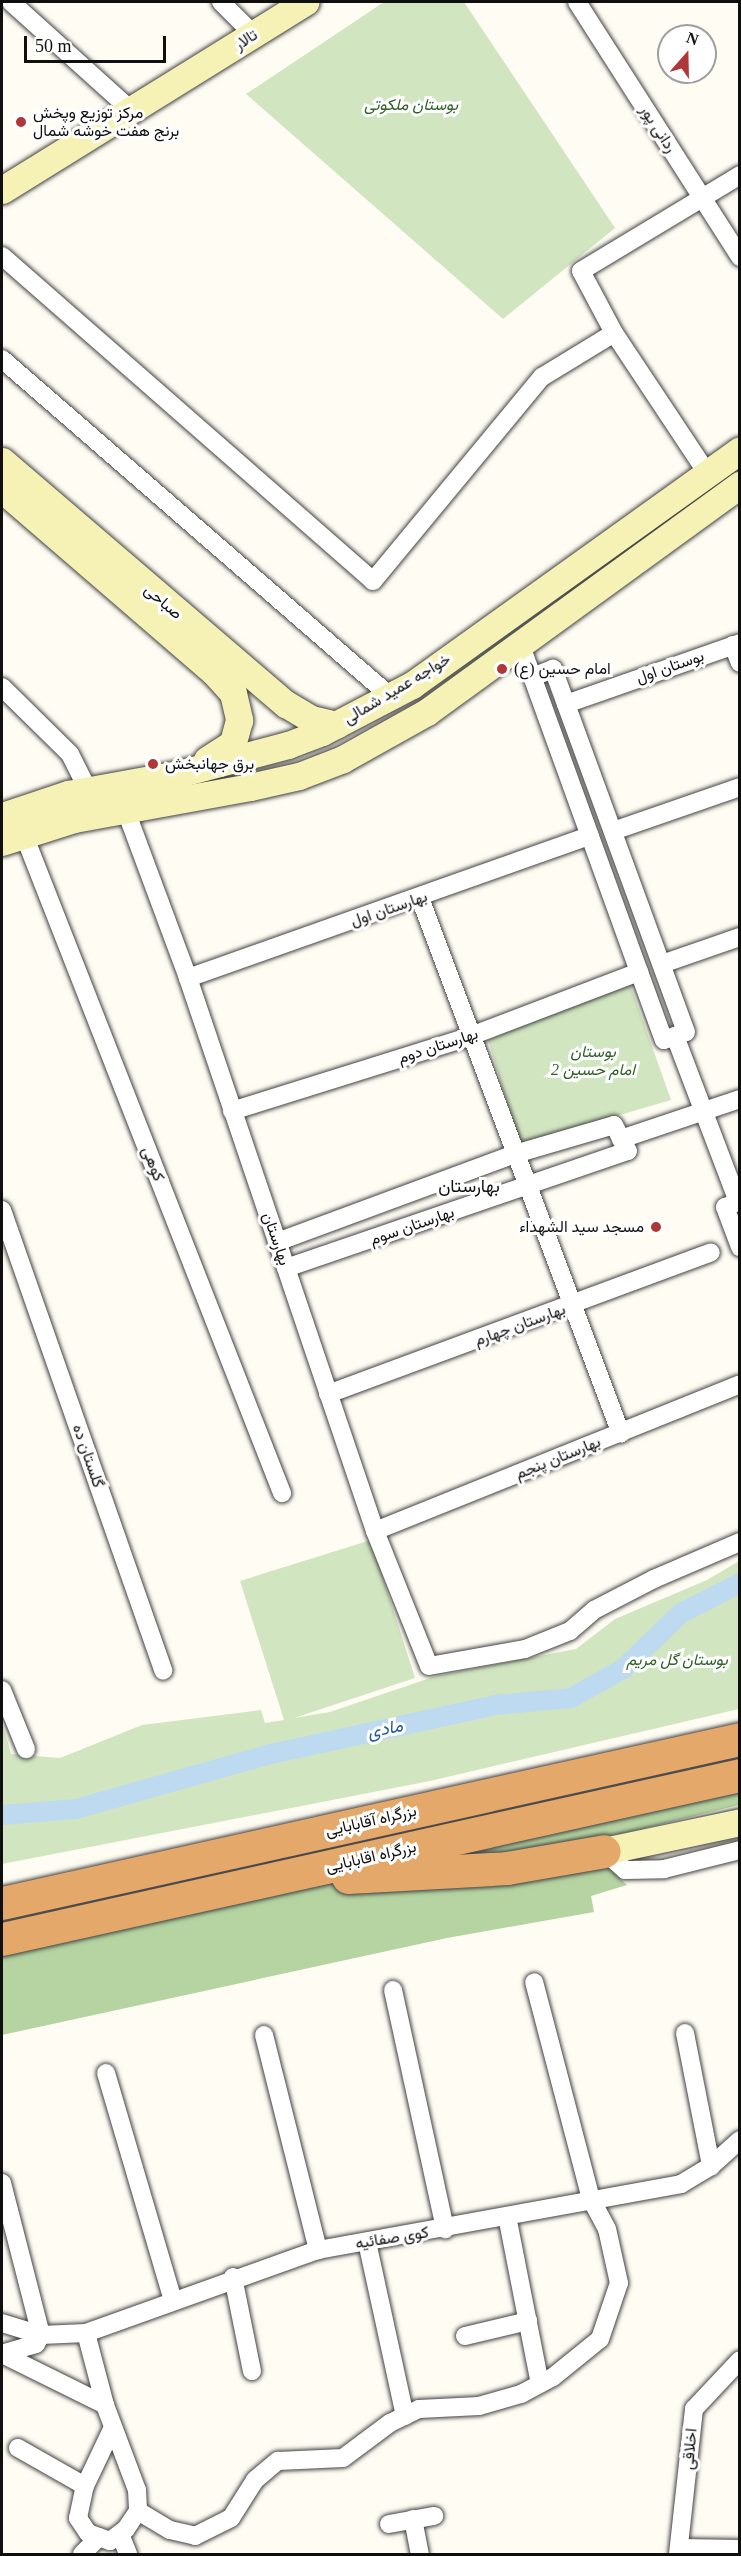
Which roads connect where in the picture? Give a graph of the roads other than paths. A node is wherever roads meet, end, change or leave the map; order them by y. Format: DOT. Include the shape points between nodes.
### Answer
graph roads {
  1 [pos="11,2"];
  2 [pos="221,2"];
  3 [pos="305,2"];
  4 [pos="577,2"];
  5 [pos="254,35"];
  6 [pos="132,111"];
  7 [pos="740,175"];
  8 [pos="2,190"];
  9 [pos="702,198"];
  10 [pos="2,256"];
  11 [pos="740,257"];
  12 [pos="614,333"];
  13 [pos="2,359"];
  14 [pos="740,450"];
  15 [pos="2,461"];
  16 [pos="707,473"];
  17 [pos="740,485"];
  18 [pos="2,489"];
  19 [pos="170,622"];
  20 [pos="520,643"];
  21 [pos="736,644"];
  22 [pos="740,663"];
  23 [pos="532,677"];
  24 [pos="2,687"];
  25 [pos="390,696"];
  26 [pos="566,704"];
  27 [pos="336,725"];
  28 [pos="178,774"];
  29 [pos="740,787"];
  30 [pos="88,790"];
  31 [pos="126,811"];
  32 [pos="2,816"];
  33 [pos="613,831"];
  34 [pos="590,836"];
  35 [pos="13,838"];
  36 [pos="420,898"];
  37 [pos="740,937"];
  38 [pos="662,964"];
  39 [pos="639,972"];
  40 [pos="188,978"];
  41 [pos="471,1036"];
  42 [pos="670,1038"];
  43 [pos="740,1099"];
  44 [pos="232,1111"];
  45 [pos="704,1113"];
  46 [pos="621,1139"];
  47 [pos="515,1154"];
  48 [pos="527,1187"];
  49 [pos="739,1202"];
  50 [pos="2,1210"];
  51 [pos="277,1242"];
  52 [pos="7,1244"];
  53 [pos="740,1247"];
  54 [pos="711,1252"];
  55 [pos="286,1268"];
  56 [pos="572,1306"];
  57 [pos="740,1384"];
  58 [pos="328,1394"];
  59 [pos="621,1434"];
  60 [pos="282,1493"];
  61 [pos="375,1530"];
  62 [pos="740,1542"];
  63 [pos="162,1671"];
  64 [pos="2,1690"];
  65 [pos="740,1739"];
  66 [pos="26,1749"];
  67 [pos="740,1775"];
  68 [pos="740,1822"];
  69 [pos="740,1850"];
  70 [pos="604,1851"];
  71 [pos="201,1859"];
  72 [pos="266,1880"];
  73 [pos="2,1883"];
  74 [pos="2,1904"];
  75 [pos="2,1939"];
  76 [pos="534,1982"];
  77 [pos="393,1990"];
  78 [pos="685,2033"];
  79 [pos="264,2036"];
  80 [pos="106,2073"];
  81 [pos="740,2140"];
  82 [pos="711,2166"];
  83 [pos="2,2184"];
  84 [pos="591,2199"];
  85 [pos="507,2216"];
  86 [pos="445,2229"];
  87 [pos="367,2242"];
  88 [pos="318,2250"];
  89 [pos="233,2277"];
  90 [pos="173,2300"];
  91 [pos="528,2321"];
  92 [pos="2,2323"];
  93 [pos="86,2333"];
  94 [pos="41,2335"];
  95 [pos="465,2336"];
  96 [pos="2,2354"];
  97 [pos="740,2360"];
  98 [pos="252,2371"];
  99 [pos="540,2384"];
  100 [pos="105,2405"];
  101 [pos="405,2416"];
  102 [pos="113,2427"];
  103 [pos="18,2448"];
  104 [pos="85,2486"];
  105 [pos="138,2511"];
  106 [pos="435,2516"];
  107 [pos="413,2519"];
  108 [pos="389,2524"];
  109 [pos="120,2534"];
  110 [pos="99,2537"];
  111 [pos="740,2549"];
  112 [pos="679,2551"];
  113 [pos="82,2554"];
  114 [pos="128,2554"];
  115 [pos="420,2554"];
  1 -- 6 [label="street"];
  2 -- 5 [label="street"];
  3 -- 5 [label="main road, تالار"];
  4 -- 9 [label="street, ردانی پور"];
  5 -- 6 [label="main road, تالار"];
  6 -- 8 [label="main road, تالار"];
  7 -- 9 [label="street"];
  9 -- 11 [label="street, ردانی پور"];
  9 -- 12 [label="street" via="581,271"];
  10 -- 12 [label="street" via="373,581 542,377"];
  12 -- 16 [label="street"];
  13 -- 25 [label="street"];
  14 -- 16 [label="main road, خواجه عمید شمالی"];
  15 -- 19 [label="main road, صباحی"];
  16 -- 25 [label="main road, خواجه عمید شمالی" via="481,638"];
  17 -- 20 [label="main road, خواجه عمید شمالی"];
  18 -- 19 [label="main road, صباحی"];
  19 -- 27 [label="main road, صباحی" via="286,704 311,719"];
  19 -- 28 [label="main road, صباحی" via="233,693 239,720 233,743"];
  20 -- 23 [label="street"];
  20 -- 31 [label="main road, خواجه عمید شمالی" via="427,712 343,759 299,776 250,788"];
  21 -- 22 [label="street"];
  21 -- 26 [label="street, بوستان اول"];
  23 -- 26 [label="street" via="553,669"];
  23 -- 34 [label="street"];
  24 -- 30 [label="street" via="70,754"];
  25 -- 27 [label="main road, خواجه عمید شمالی"];
  26 -- 33 [label="street"];
  27 -- 28 [label="main road, خواجه عمید شمالی" via="288,745"];
  28 -- 30 [label="main road, خواجه عمید شمالی"];
  29 -- 33 [label="street"];
  30 -- 32 [label="main road, خواجه عمید شمالی"];
  31 -- 35 [label="main road, خواجه عمید شمالی" via="74,819"];
  31 -- 40 [label="street, بهارستان"];
  33 -- 38 [label="street"];
  34 -- 36 [label="street, بهارستان اول"];
  34 -- 39 [label="street"];
  35 -- 60 [label="street, کوهی"];
  36 -- 40 [label="street, بهارستان اول"];
  36 -- 41 [label="street"];
  37 -- 38 [label="street"];
  38 -- 42 [label="street" via="687,1032"];
  39 -- 41 [label="street, بهارستان دوم"];
  39 -- 42 [label="street"];
  40 -- 44 [label="street, بهارستان"];
  41 -- 44 [label="street, بهارستان دوم"];
  41 -- 47 [label="street"];
  42 -- 45 [label="street"];
  43 -- 45 [label="street"];
  44 -- 51 [label="street, بهارستان"];
  45 -- 46 [label="street"];
  45 -- 49 [label="street"];
  46 -- 47 [label="street, بهارستان سوم" via="614,1125"];
  46 -- 48 [label="street, بهارستان سوم" via="627,1151"];
  47 -- 48 [label="street"];
  47 -- 51 [label="street, بهارستان سوم"];
  48 -- 55 [label="street, بهارستان سوم"];
  48 -- 56 [label="street"];
  49 -- 53 [label="street" via="725,1207"];
  50 -- 52 [label="street, گلستان ده"];
  51 -- 55 [label="street, بهارستان"];
  52 -- 63 [label="street, گلستان ده"];
  54 -- 56 [label="street, بهارستان چهارم"];
  55 -- 58 [label="street, بهارستان"];
  56 -- 58 [label="street, بهارستان چهارم"];
  56 -- 59 [label="street"];
  57 -- 59 [label="street, بهارستان پنجم"];
  58 -- 61 [label="street, بهارستان"];
  59 -- 61 [label="street, بهارستان پنجم"];
  61 -- 62 [label="street, بهارستان" via="429,1666 525,1649 570,1631 594,1610 634,1589"];
  64 -- 66 [label="street"];
  65 -- 71 [label="highway, بزرگراه آقابابایی"];
  67 -- 72 [label="highway, بزرگراه اقابابایی"];
  68 -- 70 [label="main road"];
  69 -- 70 [label="street" via="664,1869 625,1870"];
  70 -- 72 [label="highway" via="507,1868"];
  71 -- 73 [label="highway"];
  71 -- 74 [label="highway, بزرگراه آقابابایی"];
  72 -- 75 [label="highway, بزرگراه اقابابایی"];
  76 -- 84 [label="street"];
  77 -- 86 [label="street"];
  78 -- 82 [label="street"];
  79 -- 88 [label="street"];
  80 -- 90 [label="street"];
  81 -- 82 [label="street, کوی صفائیه"];
  82 -- 84 [label="street, کوی صفائیه" via="681,2184"];
  83 -- 94 [label="street"];
  84 -- 85 [label="street, کوی صفائیه"];
  84 -- 99 [label="street" via="607,2229 619,2283 613,2310 600,2339"];
  85 -- 86 [label="street, کوی صفائیه"];
  85 -- 91 [label="street"];
  86 -- 87 [label="street, کوی صفائیه"];
  87 -- 88 [label="street, کوی صفائیه"];
  87 -- 101 [label="street"];
  88 -- 89 [label="street, کوی صفائیه"];
  89 -- 90 [label="street, کوی صفائیه"];
  89 -- 98 [label="street"];
  90 -- 93 [label="street, کوی صفائیه"];
  91 -- 95 [label="street"];
  91 -- 99 [label="street"];
  92 -- 94 [label="street, کوی صفائیه"];
  93 -- 94 [label="street, کوی صفائیه"];
  93 -- 100 [label="street"];
  94 -- 96 [label="street, کوی صفائیه" via="36,2344"];
  96 -- 100 [label="street"];
  97 -- 112 [label="street, اخلاقی" via="694,2409"];
  99 -- 101 [label="street" via="479,2406 419,2409"];
  100 -- 102 [label="street"];
  101 -- 105 [label="street" via="343,2458 278,2461 255,2480 231,2518 195,2536 170,2530"];
  102 -- 104 [label="street"];
  102 -- 105 [label="street" via="129,2464"];
  103 -- 104 [label="street"];
  104 -- 110 [label="street" via="78,2518 88,2533"];
  105 -- 109 [label="street"];
  106 -- 107 [label="street"];
  107 -- 108 [label="street"];
  107 -- 115 [label="street"];
  109 -- 110 [label="street" via="110,2541"];
  109 -- 114 [label="street"];
  110 -- 113 [label="street"];
  111 -- 112 [label="street"];
}
